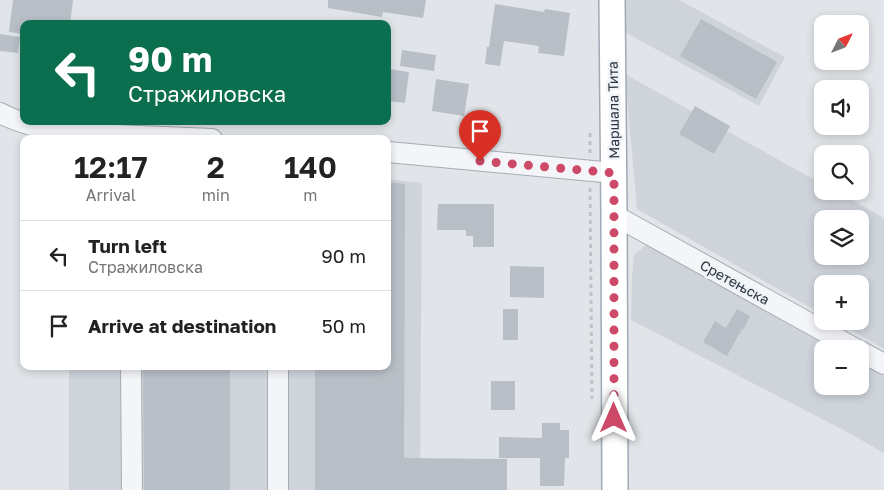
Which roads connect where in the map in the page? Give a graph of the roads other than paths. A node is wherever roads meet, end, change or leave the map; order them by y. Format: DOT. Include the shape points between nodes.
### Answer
graph roads {
  1 [pos="612,0"];
  2 [pos="0,113"];
  3 [pos="20,122"];
  4 [pos="28,125"];
  5 [pos="115,135"];
  6 [pos="391,152"];
  7 [pos="602,172"];
  8 [pos="614,215"];
  9 [pos="840,340"];
  10 [pos="869,356"];
  11 [pos="884,364"];
  12 [pos="131,370"];
  13 [pos="278,370"];
  14 [pos="132,490"];
  15 [pos="278,490"];
  16 [pos="615,490"];
  1 -- 7 [label="main road, Маршала Тита"];
  2 -- 3 [label="street"];
  4 -- 5 [label="street" via="67,133"];
  6 -- 7 [label="street"];
  7 -- 8 [label="main road, Маршала Тита"];
  8 -- 9 [label="street, Сретењска"];
  8 -- 16 [label="main road, Маршала Тита"];
  10 -- 11 [label="street"];
  12 -- 14 [label="street"];
  13 -- 15 [label="street"];
}
